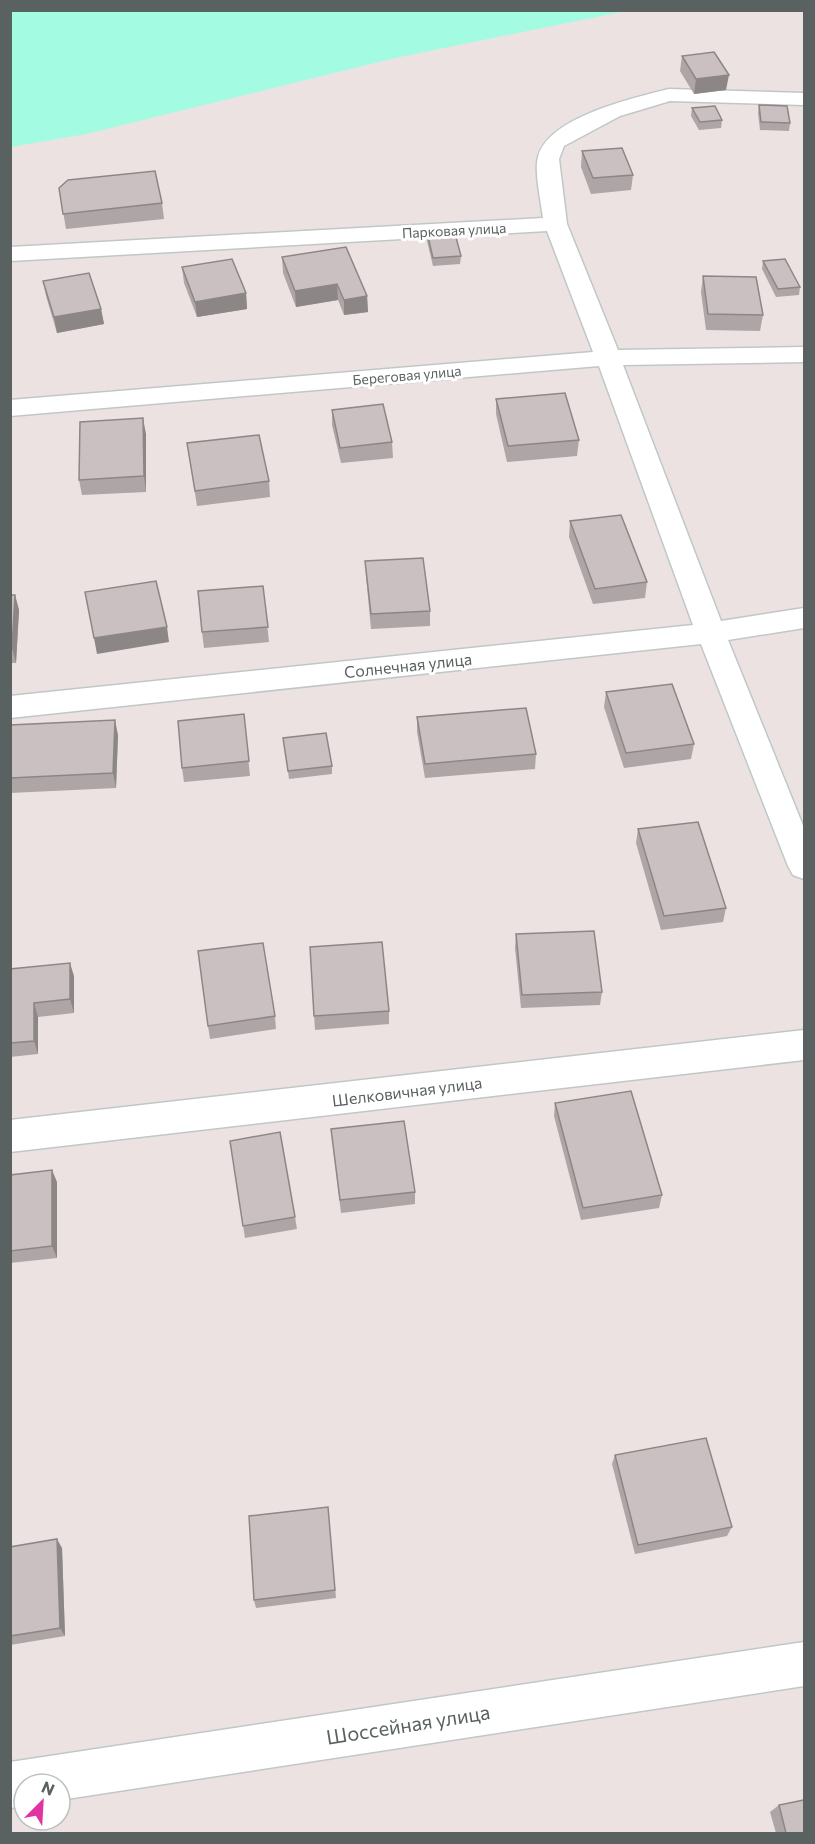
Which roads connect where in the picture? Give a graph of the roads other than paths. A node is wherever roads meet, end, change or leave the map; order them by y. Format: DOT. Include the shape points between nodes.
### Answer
graph roads {
  1 [pos="804,99"];
  2 [pos="555,224"];
  3 [pos="10,254"];
  4 [pos="804,354"];
  5 [pos="607,358"];
  6 [pos="10,408"];
  7 [pos="804,618"];
  8 [pos="711,633"];
  9 [pos="10,707"];
  10 [pos="804,866"];
  11 [pos="804,1045"];
  12 [pos="10,1136"];
  13 [pos="804,1664"];
  14 [pos="10,1785"];
  1 -- 2 [label="street" via="669,95 612,111 568,133 555,144 548,159"];
  2 -- 3 [label="street, Парковая улица"];
  2 -- 5 [label="street"];
  4 -- 5 [label="street, Береговая улица"];
  5 -- 6 [label="street, Береговая улица"];
  5 -- 8 [label="street"];
  7 -- 8 [label="street, Солнечная улица"];
  8 -- 9 [label="street, Солнечная улица"];
  8 -- 10 [label="street"];
  11 -- 12 [label="street, Шелковичная улица"];
  13 -- 14 [label="street, Шоссейная улица"];
}
